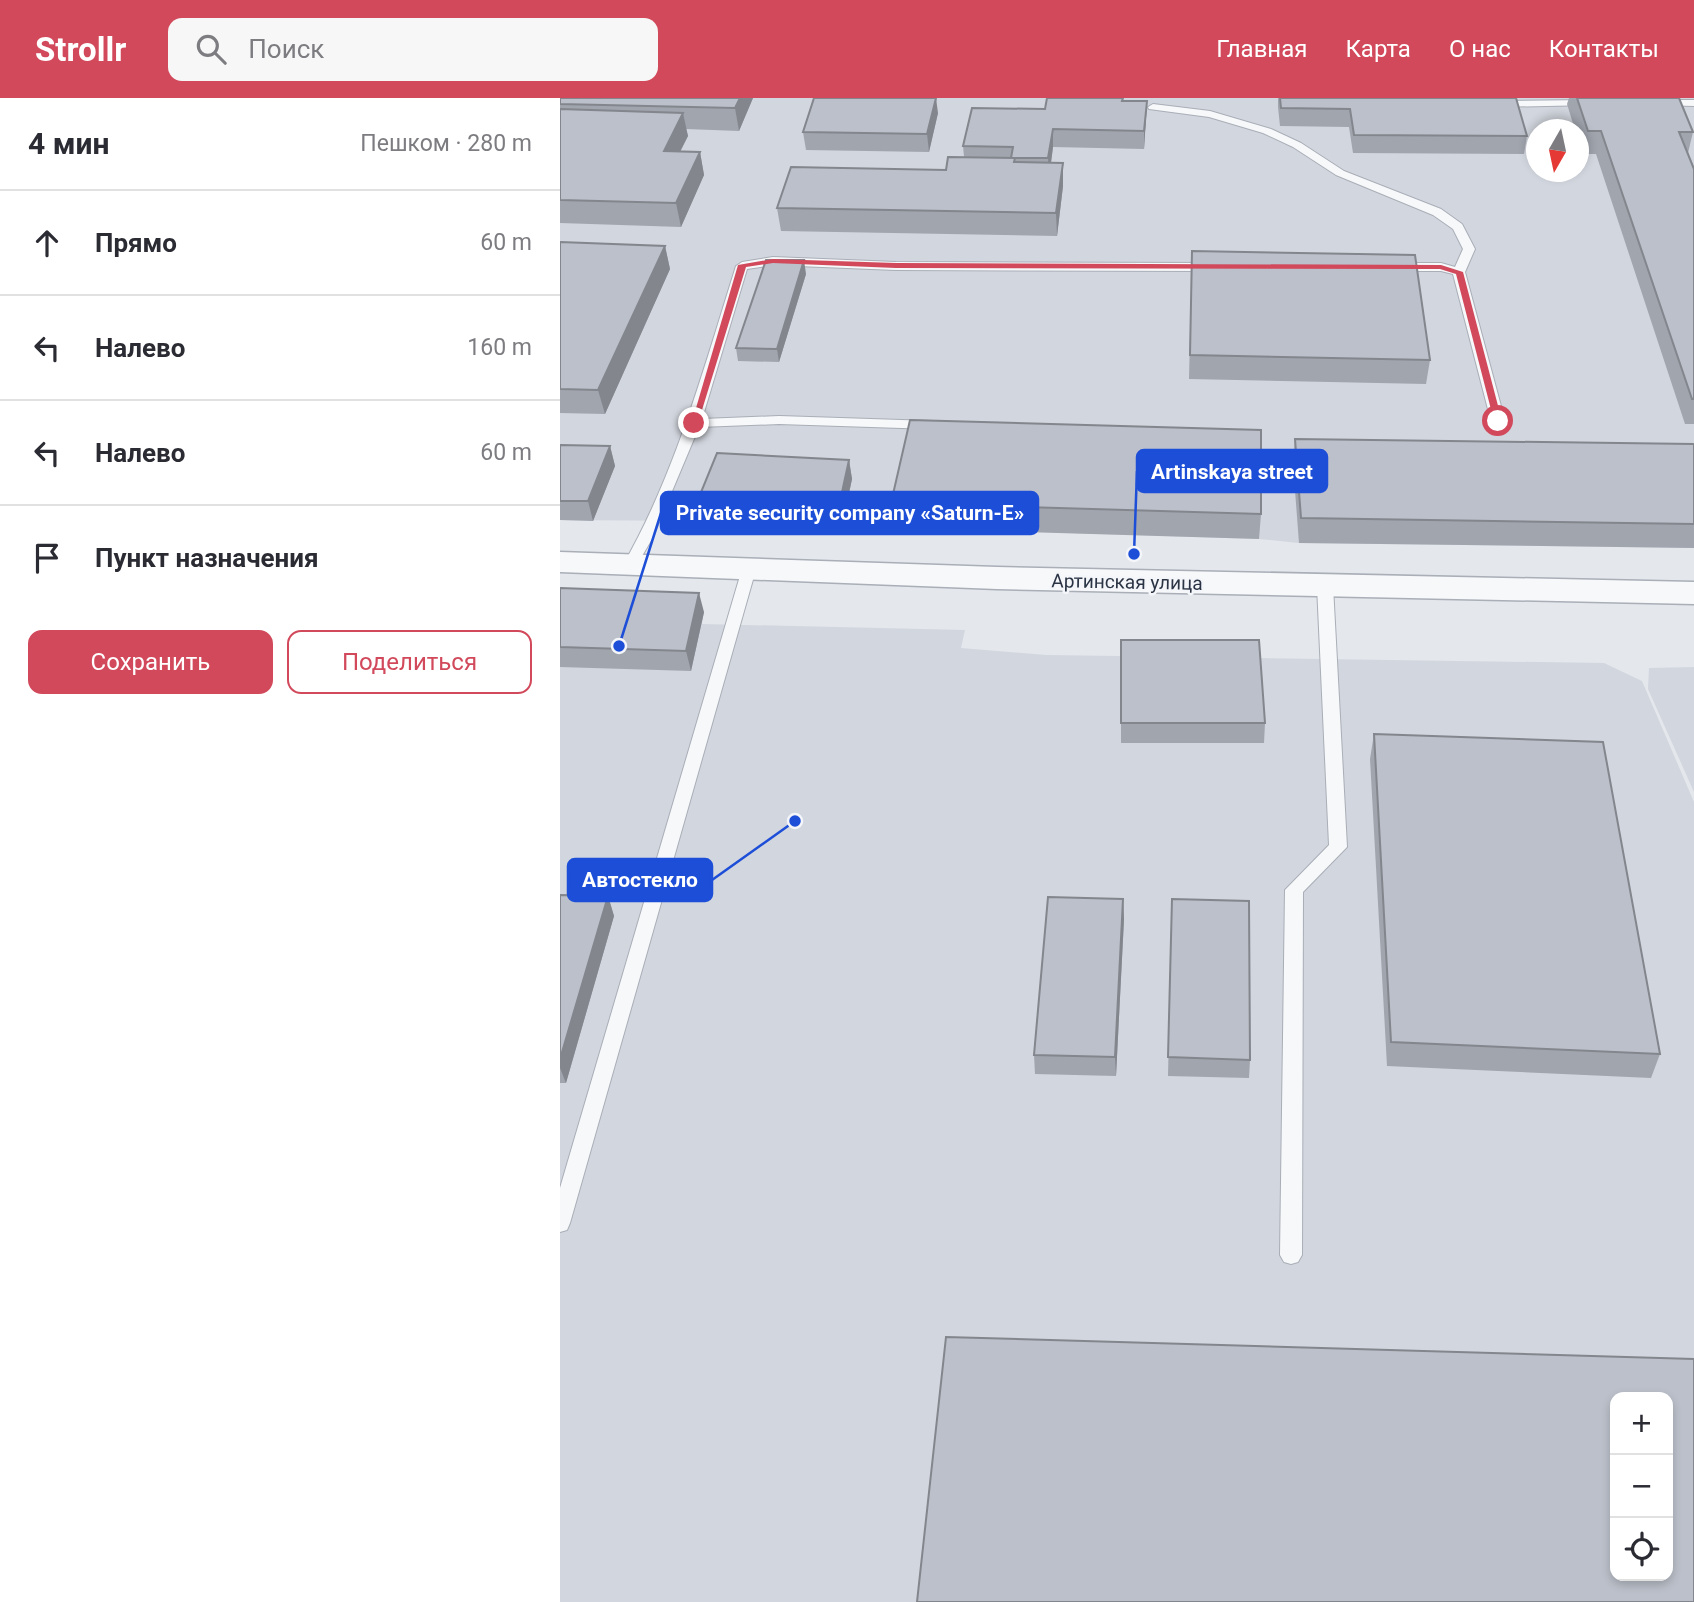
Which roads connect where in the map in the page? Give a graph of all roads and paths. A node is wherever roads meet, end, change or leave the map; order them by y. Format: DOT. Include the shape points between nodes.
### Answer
graph roads {
  1 [pos="1649,102"];
  2 [pos="1607,103"];
  3 [pos="1694,103"];
  4 [pos="1486,104"];
  5 [pos="1153,107"];
  6 [pos="1374,266"];
  7 [pos="1227,267"];
  8 [pos="1459,272"];
  9 [pos="1498,421"];
  10 [pos="694,423"];
  11 [pos="953,426"];
  12 [pos="560,562"];
  13 [pos="630,565"];
  14 [pos="749,569"];
  15 [pos="1325,586"];
  16 [pos="1694,593"];
  17 [pos="560,1223"];
  18 [pos="1291,1255"];
  1 -- 3 [label="lane"];
  2 -- 4 [label="lane"];
  5 -- 8 [label="lane" via="1210,114 1267,131 1340,173 1437,212 1458,227 1469,249"];
  6 -- 8 [label="lane" via="1441,267"];
  7 -- 10 [label="lane" via="773,261 742,265"];
  8 -- 9 [label="lane"];
  10 -- 11 [label="lane" via="779,420"];
  10 -- 13 [label="lane"];
  12 -- 13 [label="street, Артинская улица"];
  13 -- 14 [label="street, Артинская улица"];
  14 -- 15 [label="street, Артинская улица"];
  14 -- 17 [label="lane"];
  15 -- 16 [label="street, Артинская улица"];
  15 -- 18 [label="lane" via="1338,847 1294,890"];
}
